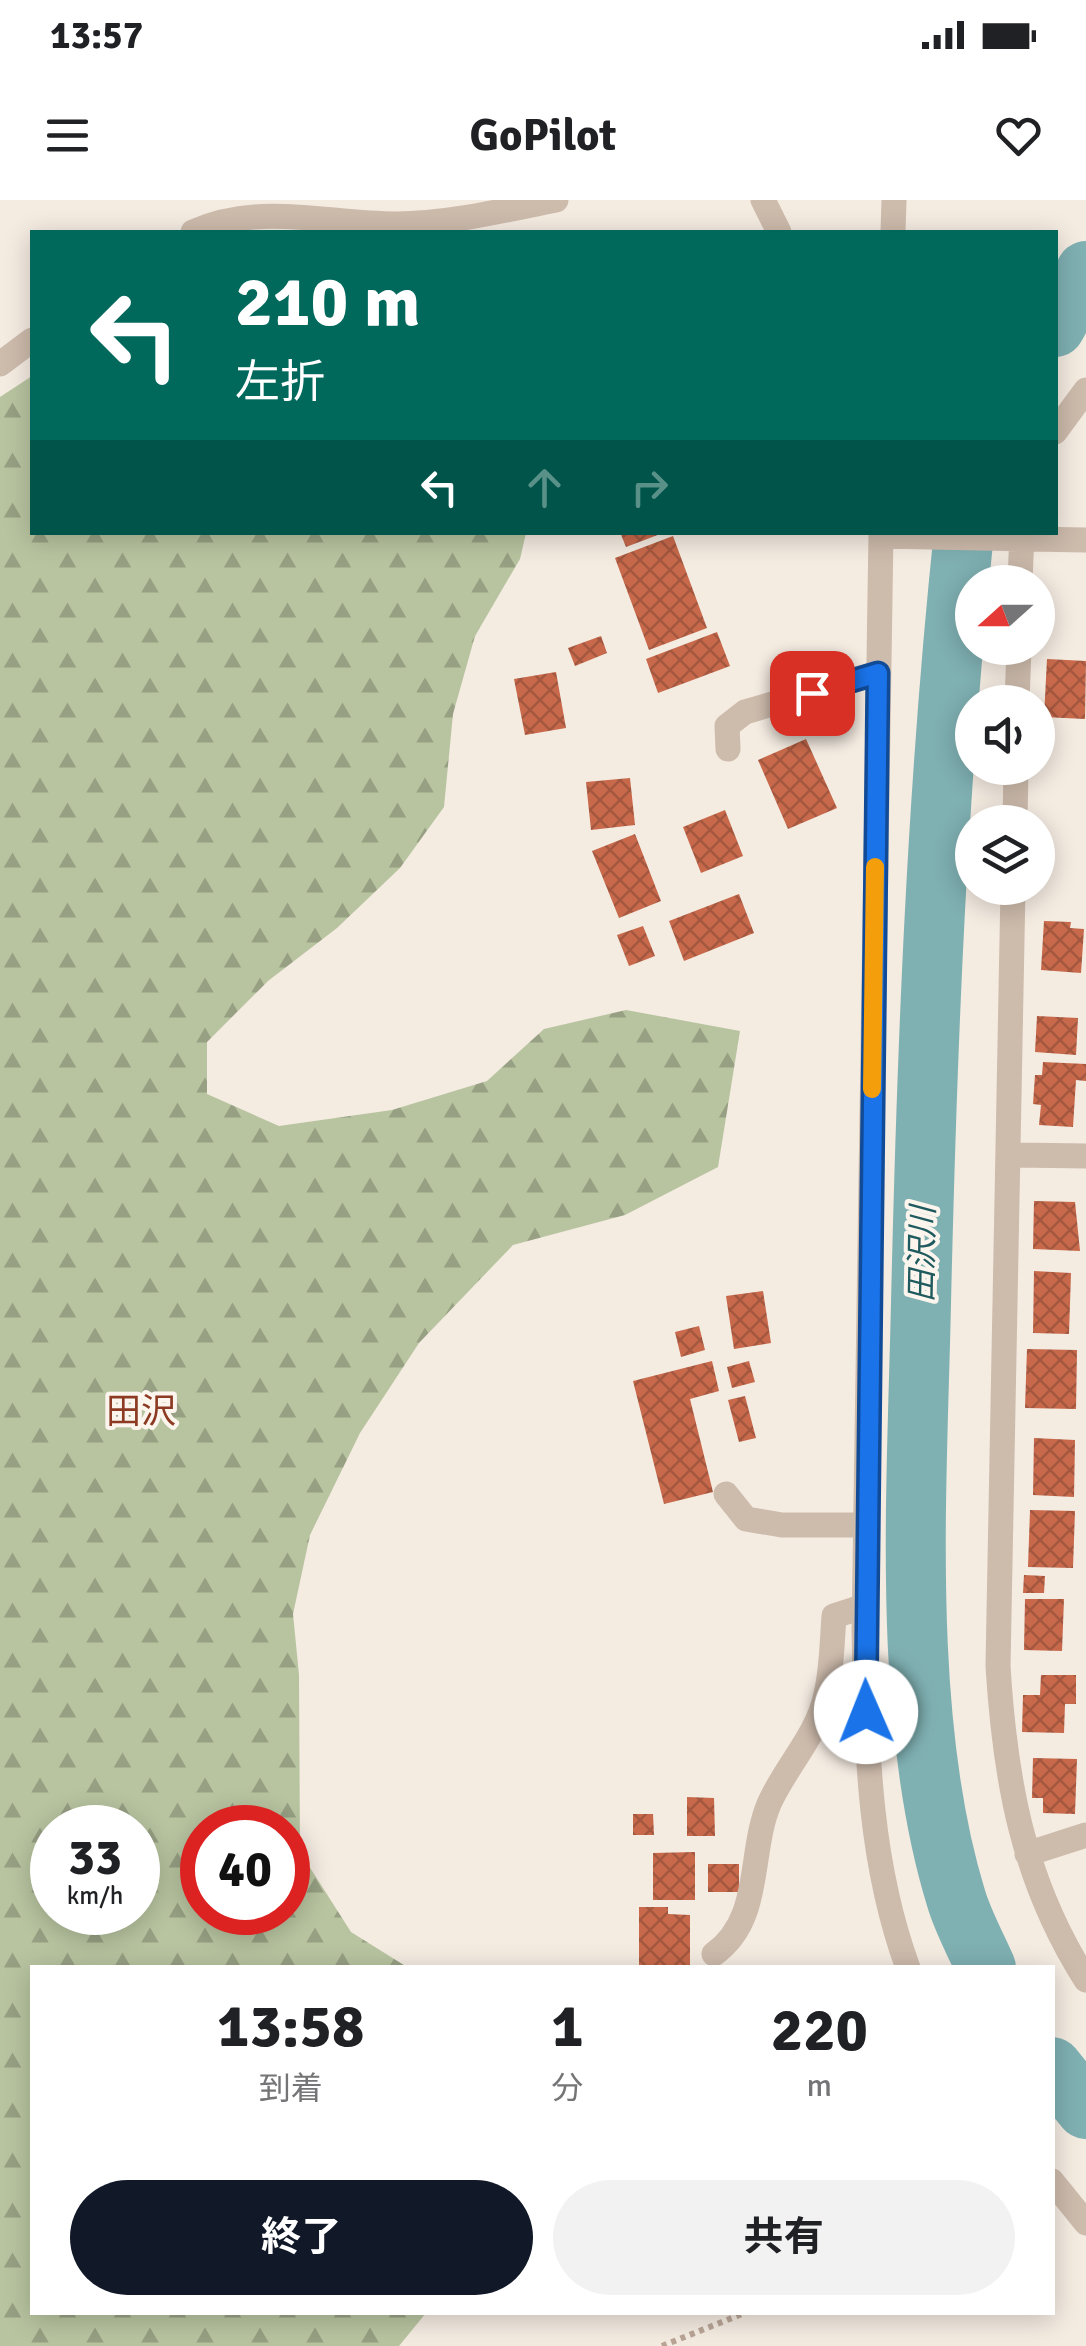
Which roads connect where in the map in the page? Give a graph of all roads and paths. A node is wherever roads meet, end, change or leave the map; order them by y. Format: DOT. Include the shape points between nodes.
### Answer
graph roads {
  1 [pos="556,200"];
  2 [pos="763,200"];
  3 [pos="894,200"];
  4 [pos="198,230"];
  5 [pos="778,230"];
  6 [pos="893,230"];
  7 [pos="30,342"];
  8 [pos="0,364"];
  9 [pos="1086,390"];
  10 [pos="1058,428"];
  11 [pos="881,535"];
  12 [pos="952,535"];
  13 [pos="1022,536"];
  14 [pos="1086,540"];
  15 [pos="1021,565"];
  16 [pos="878,673"];
  17 [pos="728,748"];
  18 [pos="1014,905"];
  19 [pos="1008,1155"];
  20 [pos="1086,1156"];
  21 [pos="726,1494"];
  22 [pos="866,1525"];
  23 [pos="864,1606"];
  24 [pos="1086,1835"];
  25 [pos="1027,1854"];
  26 [pos="714,1954"];
  27 [pos="907,1965"];
  28 [pos="1086,1980"];
  29 [pos="1055,2186"];
  30 [pos="1086,2224"];
  31 [pos="740,2315"];
  32 [pos="662,2346"];
  1 -- 4 [label="street" via="396,224 325,216 225,218"];
  2 -- 5 [label="street"];
  3 -- 6 [label="street"];
  7 -- 8 [label="street"];
  9 -- 10 [label="street"];
  11 -- 16 [label="street"];
  12 -- 13 [label="street"];
  13 -- 14 [label="street"];
  13 -- 15 [label="street"];
  16 -- 17 [label="street" via="746,712 727,726"];
  16 -- 22 [label="street"];
  18 -- 19 [label="street"];
  19 -- 20 [label="street"];
  19 -- 25 [label="street" via="998,1666 1010,1794"];
  21 -- 22 [label="street" via="746,1519"];
  22 -- 23 [label="street"];
  23 -- 26 [label="street" via="834,1616 826,1696 767,1810 743,1919"];
  23 -- 27 [label="street" via="868,1792"];
  24 -- 25 [label="street"];
  25 -- 28 [label="street"];
  29 -- 30 [label="street"];
  31 -- 32 [label="path"];
}
